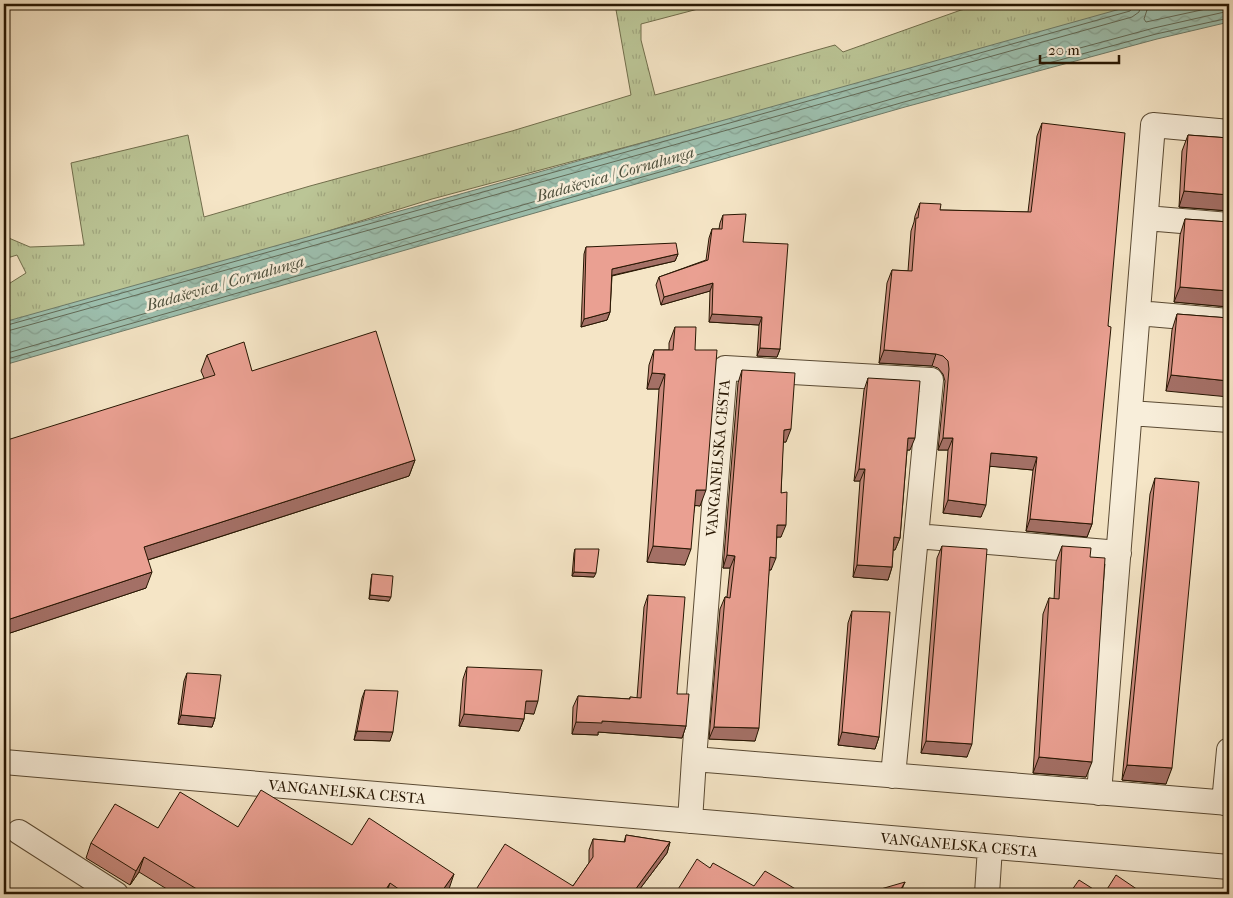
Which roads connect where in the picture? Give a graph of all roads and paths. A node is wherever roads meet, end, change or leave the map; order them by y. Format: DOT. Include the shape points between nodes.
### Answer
graph roads {
  1 [pos="1229,132"];
  2 [pos="1146,218"];
  3 [pos="1229,224"];
  4 [pos="1138,314"];
  5 [pos="1229,321"];
  6 [pos="1130,413"];
  7 [pos="1229,420"];
  8 [pos="916,536"];
  9 [pos="1119,553"];
  10 [pos="1229,750"];
  11 [pos="694,759"];
  12 [pos="4,762"];
  13 [pos="893,776"];
  14 [pos="1100,793"];
  15 [pos="1227,803"];
  16 [pos="690,821"];
  17 [pos="19,832"];
  18 [pos="990,847"];
  19 [pos="1229,867"];
  20 [pos="116,894"];
  21 [pos="987,894"];
  1 -- 2 [label="street" via="1153,125"];
  2 -- 3 [label="street"];
  2 -- 4 [label="street"];
  4 -- 5 [label="street"];
  4 -- 6 [label="street"];
  6 -- 7 [label="street"];
  6 -- 9 [label="street"];
  8 -- 9 [label="street"];
  8 -- 11 [label="street, VANGANELSKA CESTA" via="931,380 725,368"];
  8 -- 13 [label="street, VANGANELSKA CESTA"];
  9 -- 14 [label="street"];
  10 -- 15 [label="street"];
  11 -- 13 [label="street"];
  11 -- 16 [label="street, VANGANELSKA CESTA"];
  12 -- 16 [label="street, VANGANELSKA CESTA"];
  13 -- 14 [label="street"];
  14 -- 15 [label="street"];
  16 -- 18 [label="street, VANGANELSKA CESTA"];
  17 -- 20 [label="street"];
  18 -- 19 [label="street, VANGANELSKA CESTA"];
  18 -- 21 [label="street"];
}
